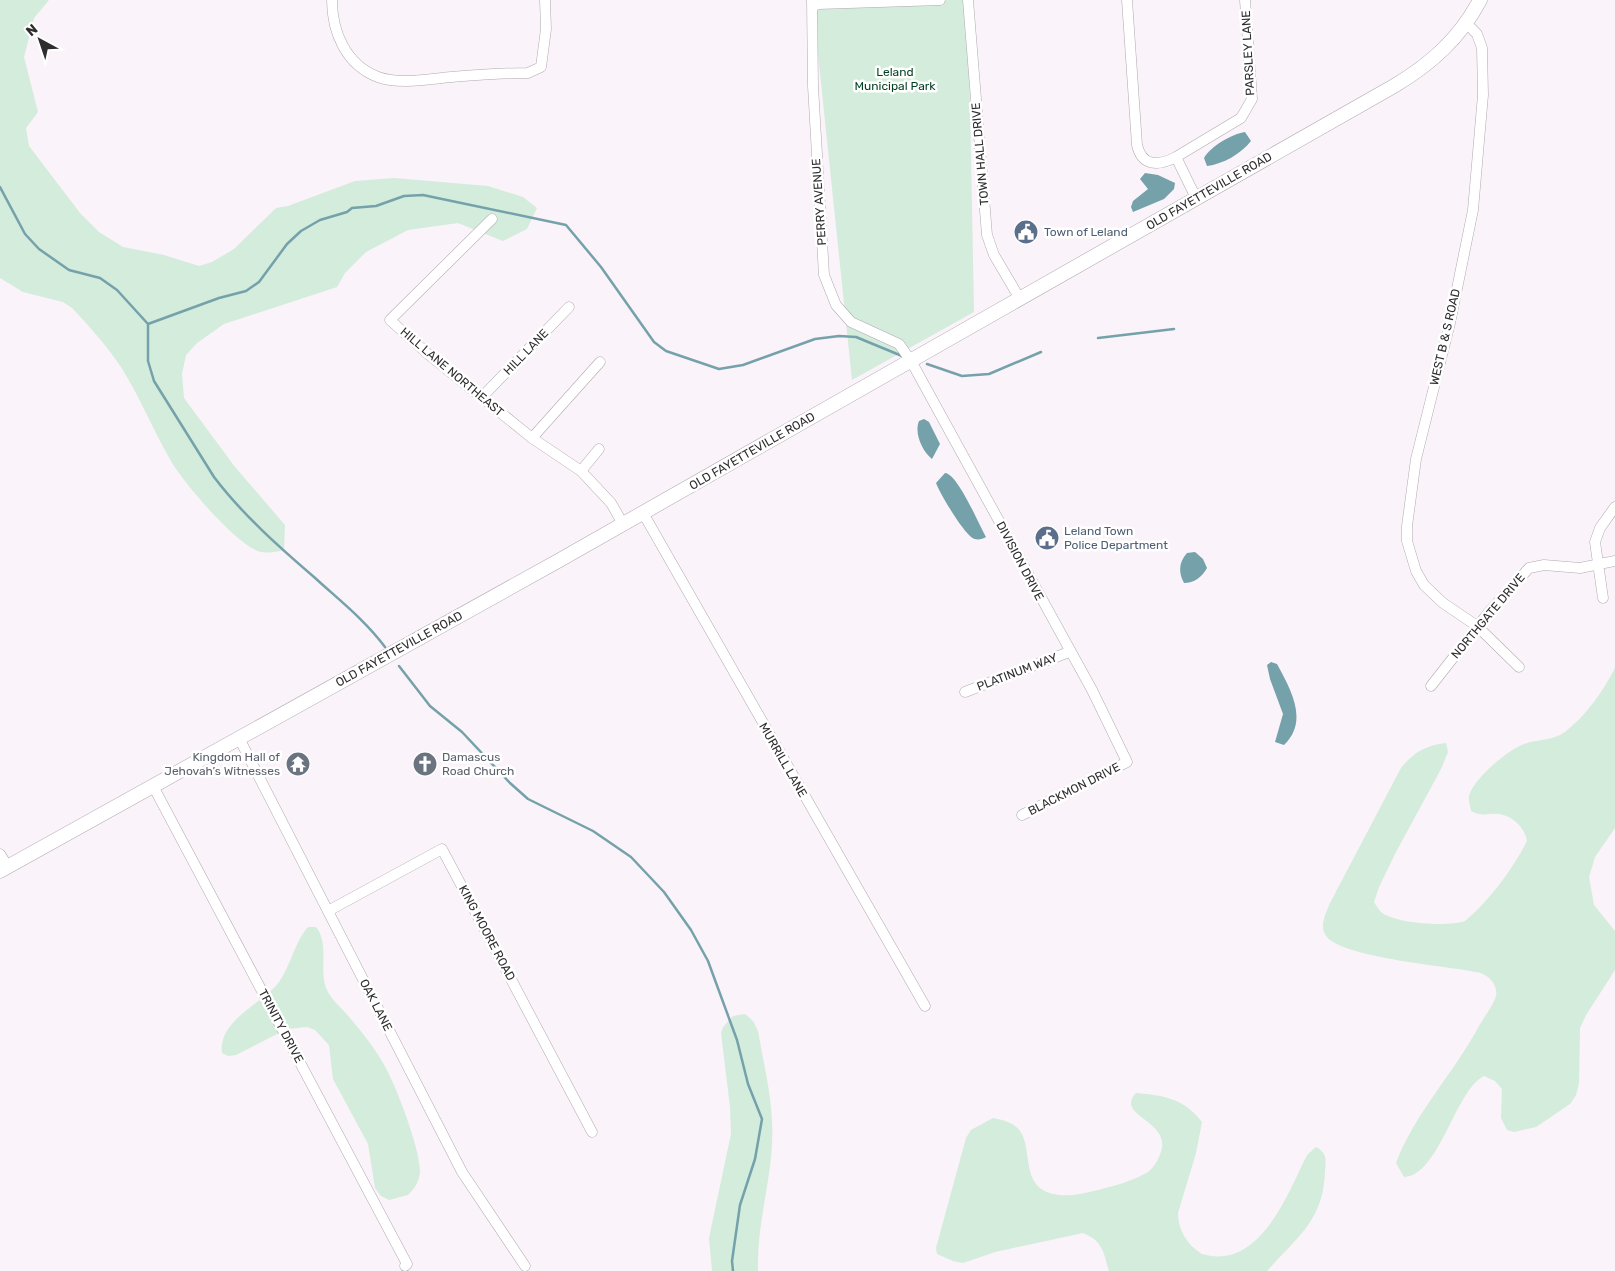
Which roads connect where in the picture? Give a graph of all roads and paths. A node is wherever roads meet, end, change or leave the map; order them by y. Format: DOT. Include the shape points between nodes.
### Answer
graph roads {
  1 [pos="332,0"];
  2 [pos="545,0"];
  3 [pos="940,0"];
  4 [pos="968,0"];
  5 [pos="1127,0"];
  6 [pos="1245,0"];
  7 [pos="1480,0"];
  8 [pos="812,3"];
  9 [pos="1466,24"];
  10 [pos="1176,157"];
  11 [pos="1196,198"];
  12 [pos="492,219"];
  13 [pos="1020,299"];
  14 [pos="569,307"];
  15 [pos="911,361"];
  16 [pos="600,362"];
  17 [pos="482,397"];
  18 [pos="532,438"];
  19 [pos="599,449"];
  20 [pos="581,471"];
  21 [pos="1615,507"];
  22 [pos="643,513"];
  23 [pos="624,524"];
  24 [pos="1615,561"];
  25 [pos="1597,566"];
  26 [pos="1603,598"];
  27 [pos="1477,626"];
  28 [pos="1069,652"];
  29 [pos="1519,667"];
  30 [pos="1430,686"];
  31 [pos="965,692"];
  32 [pos="239,738"];
  33 [pos="1127,762"];
  34 [pos="153,786"];
  35 [pos="1022,815"];
  36 [pos="0,854"];
  37 [pos="4,869"];
  38 [pos="328,911"];
  39 [pos="924,1006"];
  40 [pos="592,1132"];
  41 [pos="405,1266"];
  42 [pos="525,1266"];
  1 -- 2 [label="street" via="341,45 360,67 378,77 407,80 528,72 541,67 546,29"];
  3 -- 8 [label="street"];
  4 -- 13 [label="street, TOWN HALL DRIVE" via="987,235 994,255"];
  5 -- 10 [label="street, PARSLEY LANE" via="1138,153 1153,164"];
  6 -- 10 [label="street, PARSLEY LANE" via="1252,99 1249,107 1241,118"];
  7 -- 9 [label="street, OLD FAYETTEVILLE ROAD"];
  8 -- 15 [label="street, PERRY AVENUE" via="813,86 824,275 836,305 851,322 899,344"];
  9 -- 11 [label="street, OLD FAYETTEVILLE ROAD" via="1442,52 1408,77"];
  9 -- 27 [label="street, WEST B & S ROAD" via="1477,34 1482,48 1483,95 1473,210 1450,324 1416,459 1407,541 1416,571 1424,584 1443,603"];
  10 -- 11 [label="street"];
  11 -- 13 [label="street, OLD FAYETTEVILLE ROAD"];
  12 -- 17 [label="street, HILL LANE NORTHEAST" via="390,320"];
  13 -- 15 [label="street, OLD FAYETTEVILLE ROAD"];
  14 -- 17 [label="street, HILL LANE"];
  15 -- 22 [label="street, OLD FAYETTEVILLE ROAD"];
  15 -- 28 [label="street, DIVISION DRIVE"];
  16 -- 18 [label="street"];
  17 -- 18 [label="street, HILL LANE NORTHEAST"];
  18 -- 20 [label="street, HILL LANE NORTHEAST"];
  19 -- 20 [label="street"];
  20 -- 23 [label="street" via="611,503"];
  21 -- 25 [label="street" via="1597,533"];
  22 -- 23 [label="street, OLD FAYETTEVILLE ROAD"];
  22 -- 39 [label="street, MURRILL LANE"];
  23 -- 32 [label="street, OLD FAYETTEVILLE ROAD"];
  24 -- 25 [label="street, NORTHGATE DRIVE"];
  25 -- 26 [label="street"];
  25 -- 27 [label="street, NORTHGATE DRIVE" via="1570,568 1544,565 1530,568"];
  27 -- 29 [label="street, WEST B & S ROAD"];
  27 -- 30 [label="street, NORTHGATE DRIVE"];
  28 -- 31 [label="street, PLATINUM WAY"];
  28 -- 33 [label="street, DIVISION DRIVE" via="1092,690"];
  32 -- 34 [label="street, OLD FAYETTEVILLE ROAD"];
  32 -- 38 [label="street, OAK LANE"];
  33 -- 35 [label="street, BLACKMON DRIVE"];
  34 -- 37 [label="street, OLD FAYETTEVILLE ROAD"];
  34 -- 41 [label="street, TRINITY DRIVE" via="407,1264"];
  36 -- 37 [label="street"];
  38 -- 40 [label="street, KING MOORE ROAD" via="442,849"];
  38 -- 42 [label="street, OAK LANE" via="462,1172"];
}
